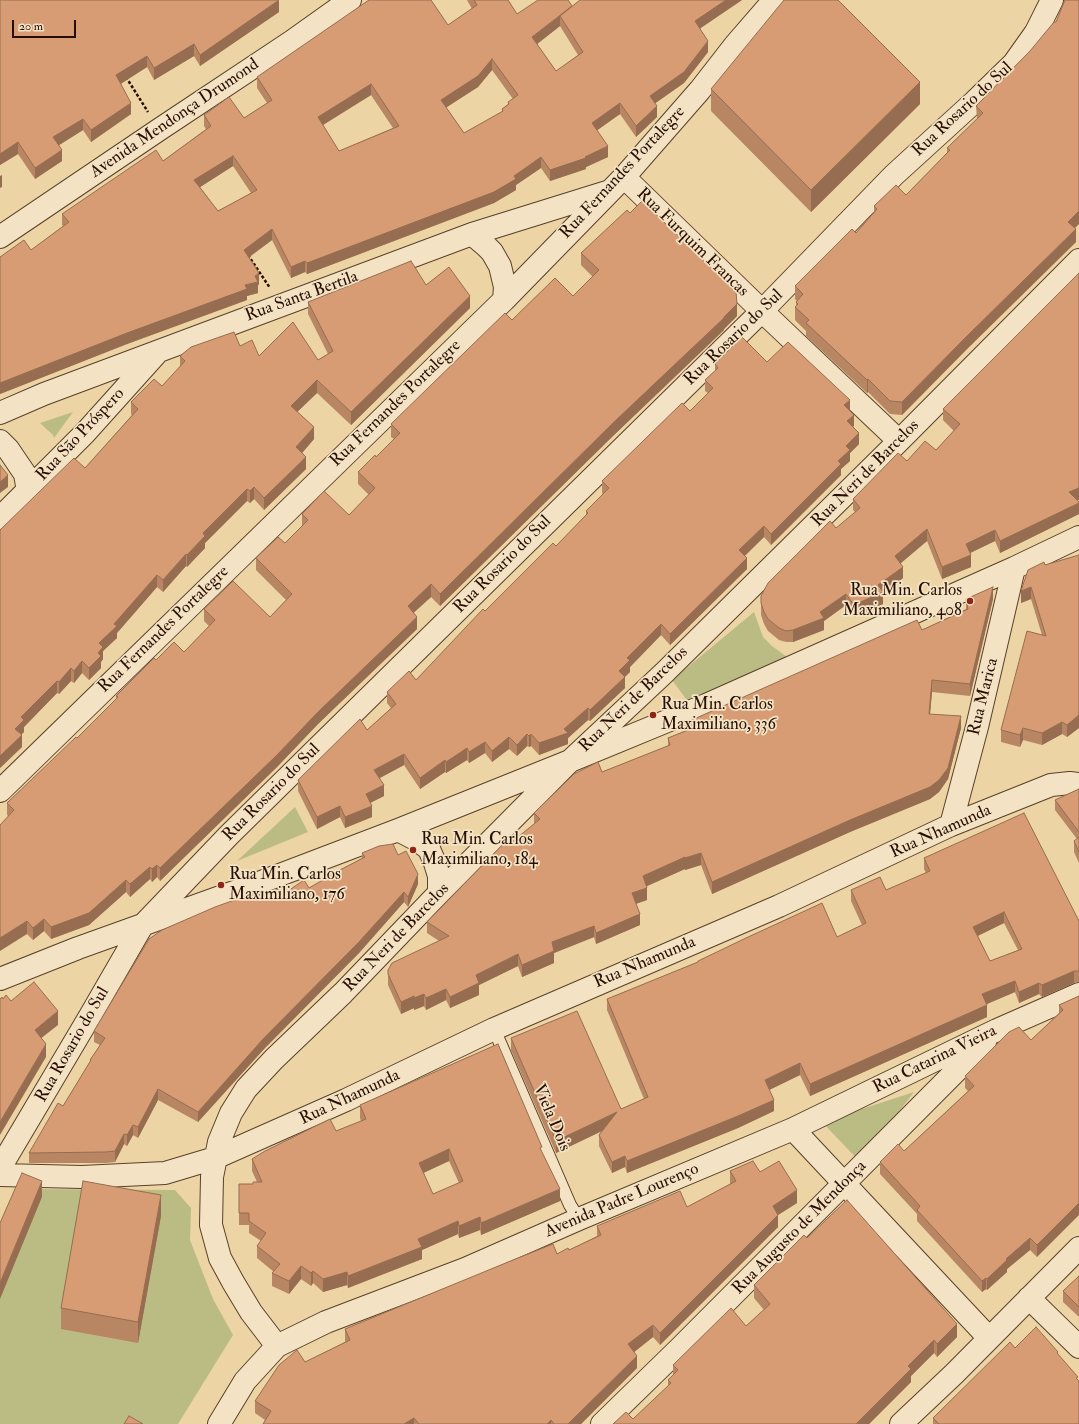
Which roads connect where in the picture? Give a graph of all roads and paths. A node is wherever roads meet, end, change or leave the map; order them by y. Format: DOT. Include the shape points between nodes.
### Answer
graph roads {
  1 [pos="350,0"];
  2 [pos="774,0"];
  3 [pos="1052,0"];
  4 [pos="122,71"];
  5 [pos="160,129"];
  6 [pos="624,177"];
  7 [pos="608,192"];
  8 [pos="472,234"];
  9 [pos="0,237"];
  10 [pos="244,250"];
  11 [pos="1079,260"];
  12 [pos="504,300"];
  13 [pos="282,304"];
  14 [pos="762,311"];
  15 [pos="160,350"];
  16 [pos="0,413"];
  17 [pos="0,440"];
  18 [pos="899,441"];
  19 [pos="28,491"];
  20 [pos="0,518"];
  21 [pos="1079,537"];
  22 [pos="1014,568"];
  23 [pos="570,761"];
  24 [pos="1079,784"];
  25 [pos="0,792"];
  26 [pos="951,825"];
  27 [pos="398,830"];
  28 [pos="439,893"];
  29 [pos="142,926"];
  30 [pos="0,979"];
  31 [pos="1079,994"];
  32 [pos="494,1029"];
  33 [pos="997,1030"];
  34 [pos="793,1129"];
  35 [pos="215,1158"];
  36 [pos="0,1168"];
  37 [pos="0,1175"];
  38 [pos="844,1184"];
  39 [pos="579,1219"];
  40 [pos="1079,1248"];
  41 [pos="1029,1298"];
  42 [pos="989,1338"];
  43 [pos="277,1346"];
  44 [pos="1079,1348"];
  45 [pos="219,1424"];
  46 [pos="602,1424"];
  47 [pos="901,1424"];
  1 -- 5 [label="street, Avenida Mendonça Drumond"];
  2 -- 6 [label="street, Rua Fernandes Portalegre"];
  3 -- 14 [label="street, Rua Rosario do Sul" via="1036,32 1014,63 894,175"];
  4 -- 5 [label="path"];
  5 -- 9 [label="street, Avenida Mendonça Drumond"];
  6 -- 7 [label="street, Rua Fernandes Portalegre"];
  6 -- 14 [label="street, Rua Furquim Francas"];
  7 -- 8 [label="street, Rua Santa Bertila"];
  7 -- 12 [label="street, Rua Fernandes Portalegre"];
  8 -- 12 [label="street" via="488,249 500,266 505,287"];
  8 -- 13 [label="street, Rua Santa Bertila"];
  10 -- 13 [label="path"];
  11 -- 18 [label="street, Rua Neri de Barcelos"];
  12 -- 25 [label="street, Rua Fernandes Portalegre"];
  13 -- 15 [label="street, Rua Santa Bertila"];
  14 -- 18 [label="street, Rua Furquim Francas"];
  14 -- 29 [label="street, Rua Rosario do Sul" via="229,835"];
  15 -- 16 [label="street, Rua Santa Bertila"];
  15 -- 19 [label="street, Rua São Próspero"];
  17 -- 19 [label="street" via="15,457 25,474"];
  18 -- 23 [label="street, Rua Neri de Barcelos" via="664,673"];
  19 -- 20 [label="street, Rua São Próspero"];
  21 -- 22 [label="street"];
  22 -- 23 [label="street" via="701,707"];
  22 -- 26 [label="street, Rua Marica"];
  23 -- 27 [label="street"];
  23 -- 28 [label="street, Rua Neri de Barcelos"];
  24 -- 26 [label="street, Rua Nhamunda" via="1051,785"];
  26 -- 32 [label="street, Rua Nhamunda" via="779,906"];
  27 -- 28 [label="street" via="429,849 439,876"];
  27 -- 29 [label="street"];
  28 -- 35 [label="street, Rua Neri de Barcelos" via="246,1089 231,1113"];
  29 -- 30 [label="street"];
  29 -- 36 [label="street, Rua Rosario do Sul"];
  31 -- 33 [label="street, Rua Catarina Vieira"];
  32 -- 35 [label="street, Rua Nhamunda" via="346,1100"];
  32 -- 39 [label="lane, Viela Dois" via="570,1205"];
  33 -- 34 [label="street, Rua Catarina Vieira"];
  33 -- 38 [label="street, Rua Augusto de Mendonça"];
  34 -- 38 [label="street"];
  34 -- 39 [label="street, Avenida Padre Lourenço"];
  35 -- 37 [label="street, Rua Nhamunda" via="165,1173 82,1177"];
  35 -- 43 [label="street" via="211,1225 220,1258 250,1312"];
  38 -- 42 [label="street"];
  38 -- 46 [label="street, Rua Augusto de Mendonça"];
  39 -- 43 [label="street, Avenida Padre Lourenço" via="465,1269 326,1322"];
  40 -- 41 [label="street"];
  41 -- 42 [label="street"];
  41 -- 44 [label="street"];
  42 -- 47 [label="street"];
  43 -- 45 [label="street, Avenida Padre Lourenço" via="245,1381"];
}
